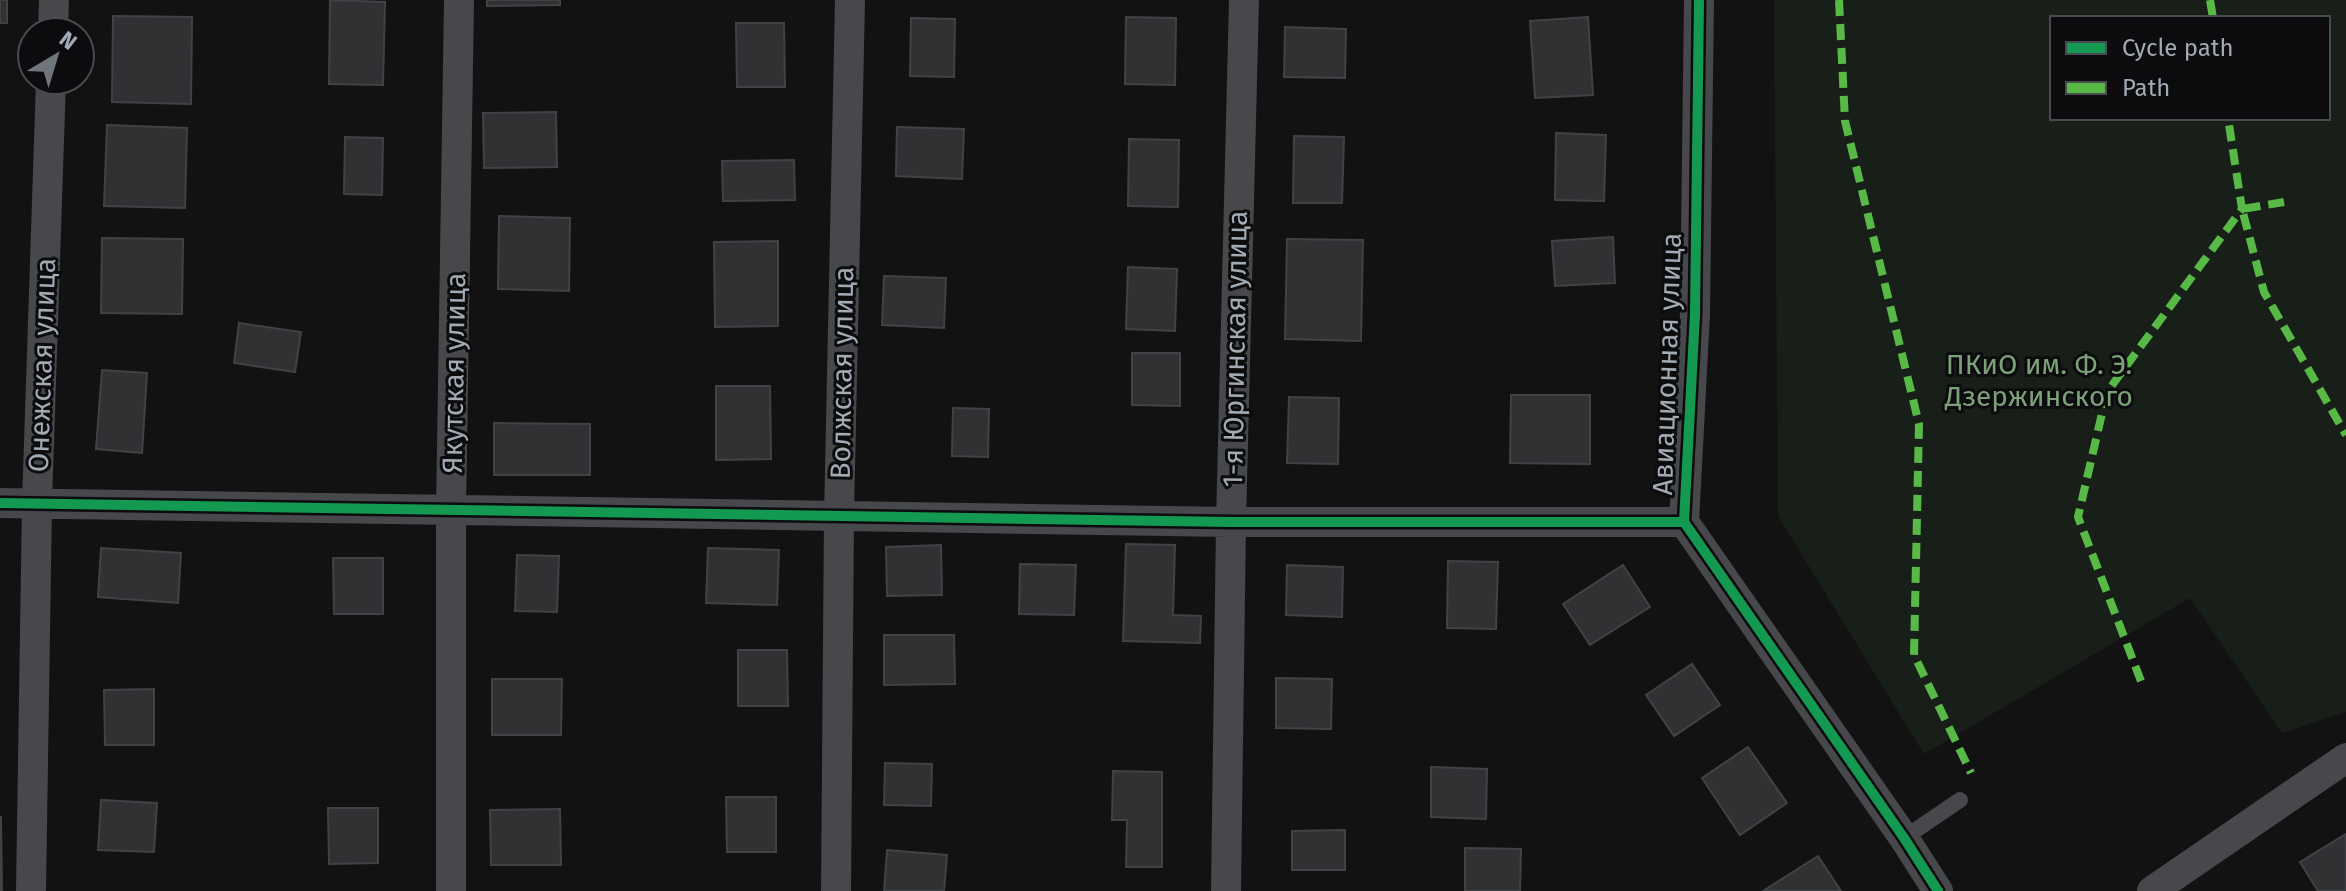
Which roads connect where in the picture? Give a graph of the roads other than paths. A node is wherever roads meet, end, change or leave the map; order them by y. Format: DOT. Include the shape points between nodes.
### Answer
graph roads {
  1 [pos="459,0"];
  2 [pos="850,0"];
  3 [pos="1244,0"];
  4 [pos="1699,0"];
  5 [pos="50,96"];
  6 [pos="0,503"];
  7 [pos="37,503"];
  8 [pos="451,511"];
  9 [pos="839,516"];
  10 [pos="1231,522"];
  11 [pos="1684,522"];
  12 [pos="2346,758"];
  13 [pos="1960,800"];
  14 [pos="1904,838"];
  15 [pos="31,891"];
  16 [pos="451,891"];
  17 [pos="836,891"];
  18 [pos="1226,891"];
  19 [pos="1938,891"];
  20 [pos="2152,891"];
  1 -- 8 [label="street, Якутская улица"];
  2 -- 9 [label="street, Волжская улица"];
  3 -- 10 [label="street, 1-я Юргинская улица"];
  4 -- 11 [label="street, Авиационная улица" via="1695,314"];
  5 -- 7 [label="street, Онежская улица"];
  6 -- 7 [label="street"];
  7 -- 8 [label="street"];
  7 -- 15 [label="street, Онежская улица"];
  8 -- 9 [label="street"];
  8 -- 16 [label="street, Якутская улица"];
  9 -- 10 [label="street"];
  9 -- 17 [label="street, Волжская улица"];
  10 -- 11 [label="street"];
  10 -- 18 [label="street, 1-я Юргинская улица"];
  11 -- 14 [label="street, Авиационная улица"];
  12 -- 20 [label="street"];
  13 -- 14 [label="lane"];
  14 -- 19 [label="street, Авиационная улица"];
}
